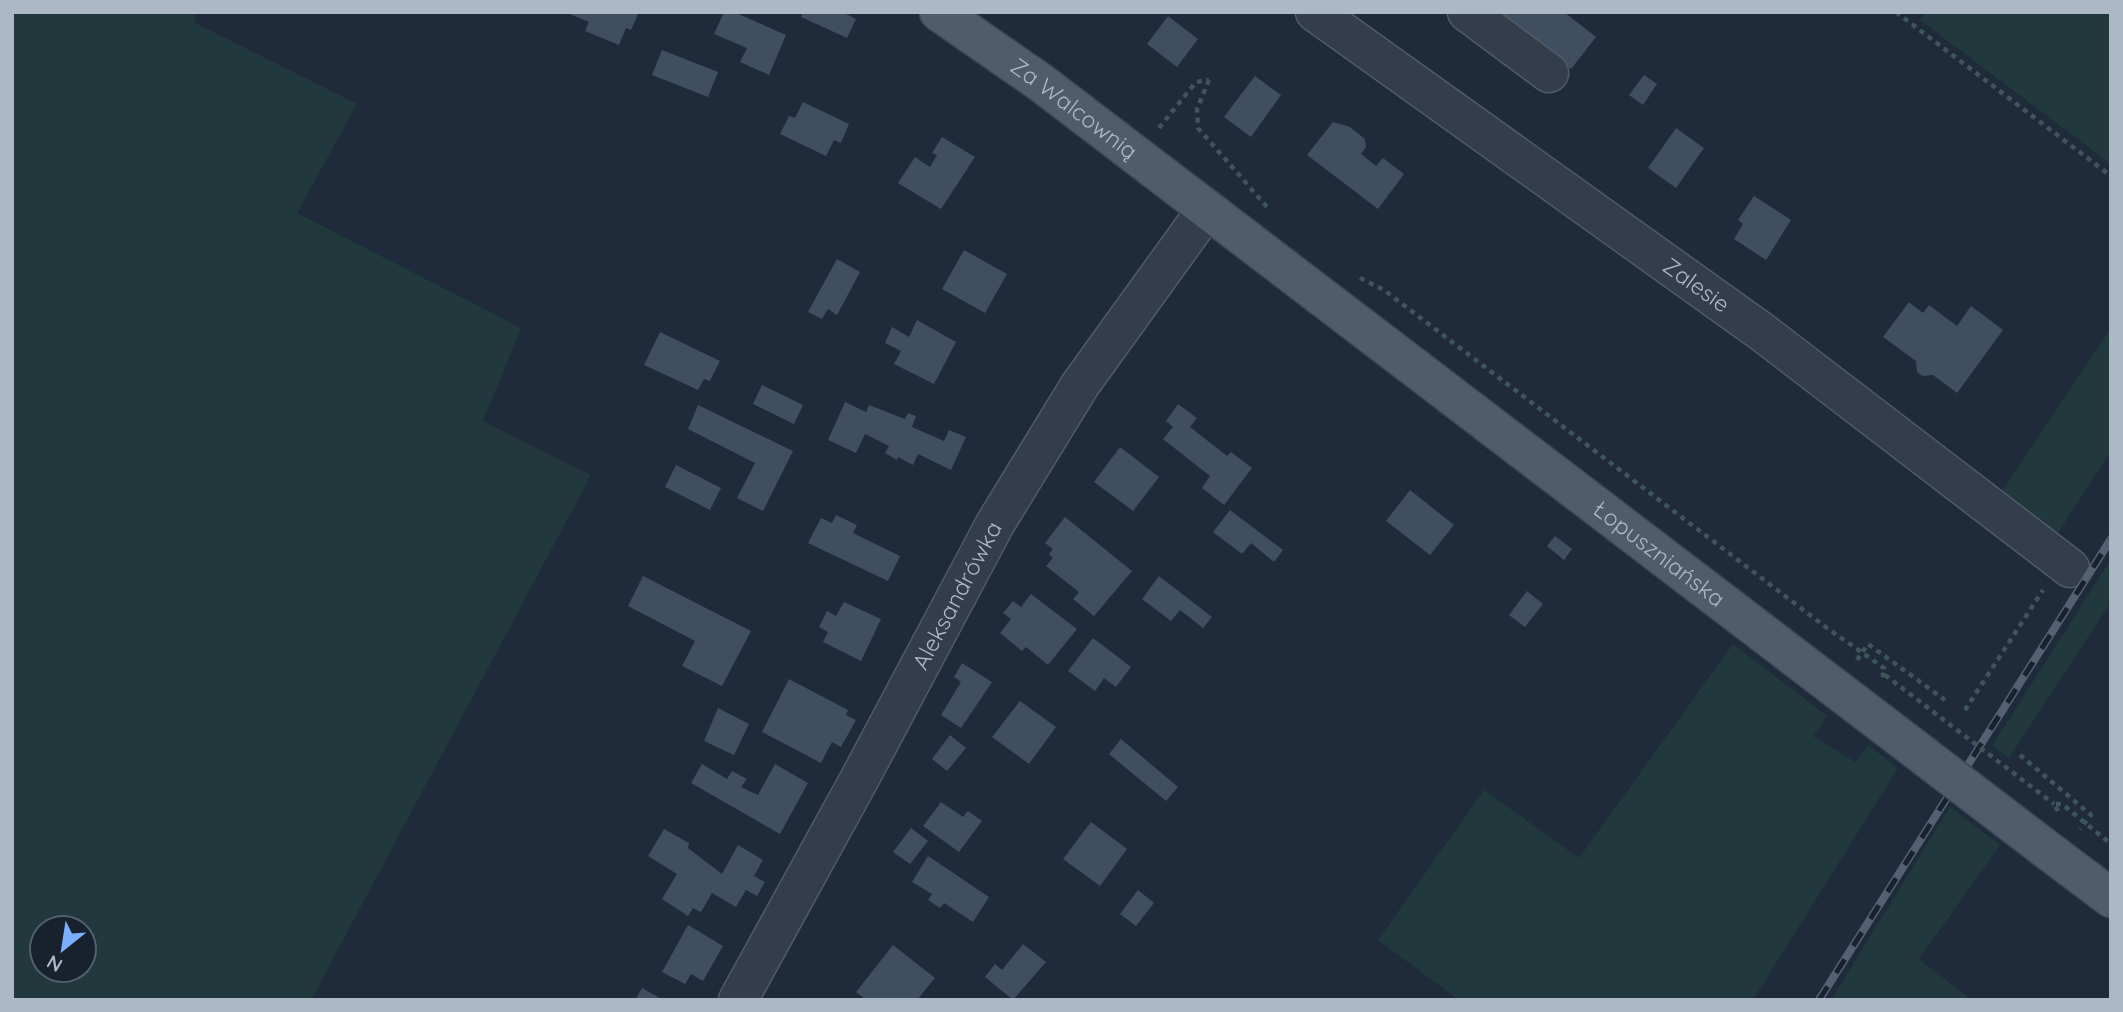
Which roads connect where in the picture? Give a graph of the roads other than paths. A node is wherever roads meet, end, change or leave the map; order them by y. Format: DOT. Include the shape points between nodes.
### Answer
graph roads {
  1 [pos="939,12"];
  2 [pos="1315,12"];
  3 [pos="1467,12"];
  4 [pos="1549,74"];
  5 [pos="1207,209"];
  6 [pos="2064,564"];
  7 [pos="2111,898"];
  8 [pos="738,1000"];
  1 -- 5 [label="main road, Za Walcownią" via="998,51"];
  2 -- 6 [label="street, Zalesie" via="1762,332"];
  3 -- 4 [label="street"];
  5 -- 7 [label="main road, Łopuszniańska, bridge" via="1873,684 2042,846"];
  5 -- 8 [label="street, Aleksandrówka" via="1080,385 995,524"];
}
